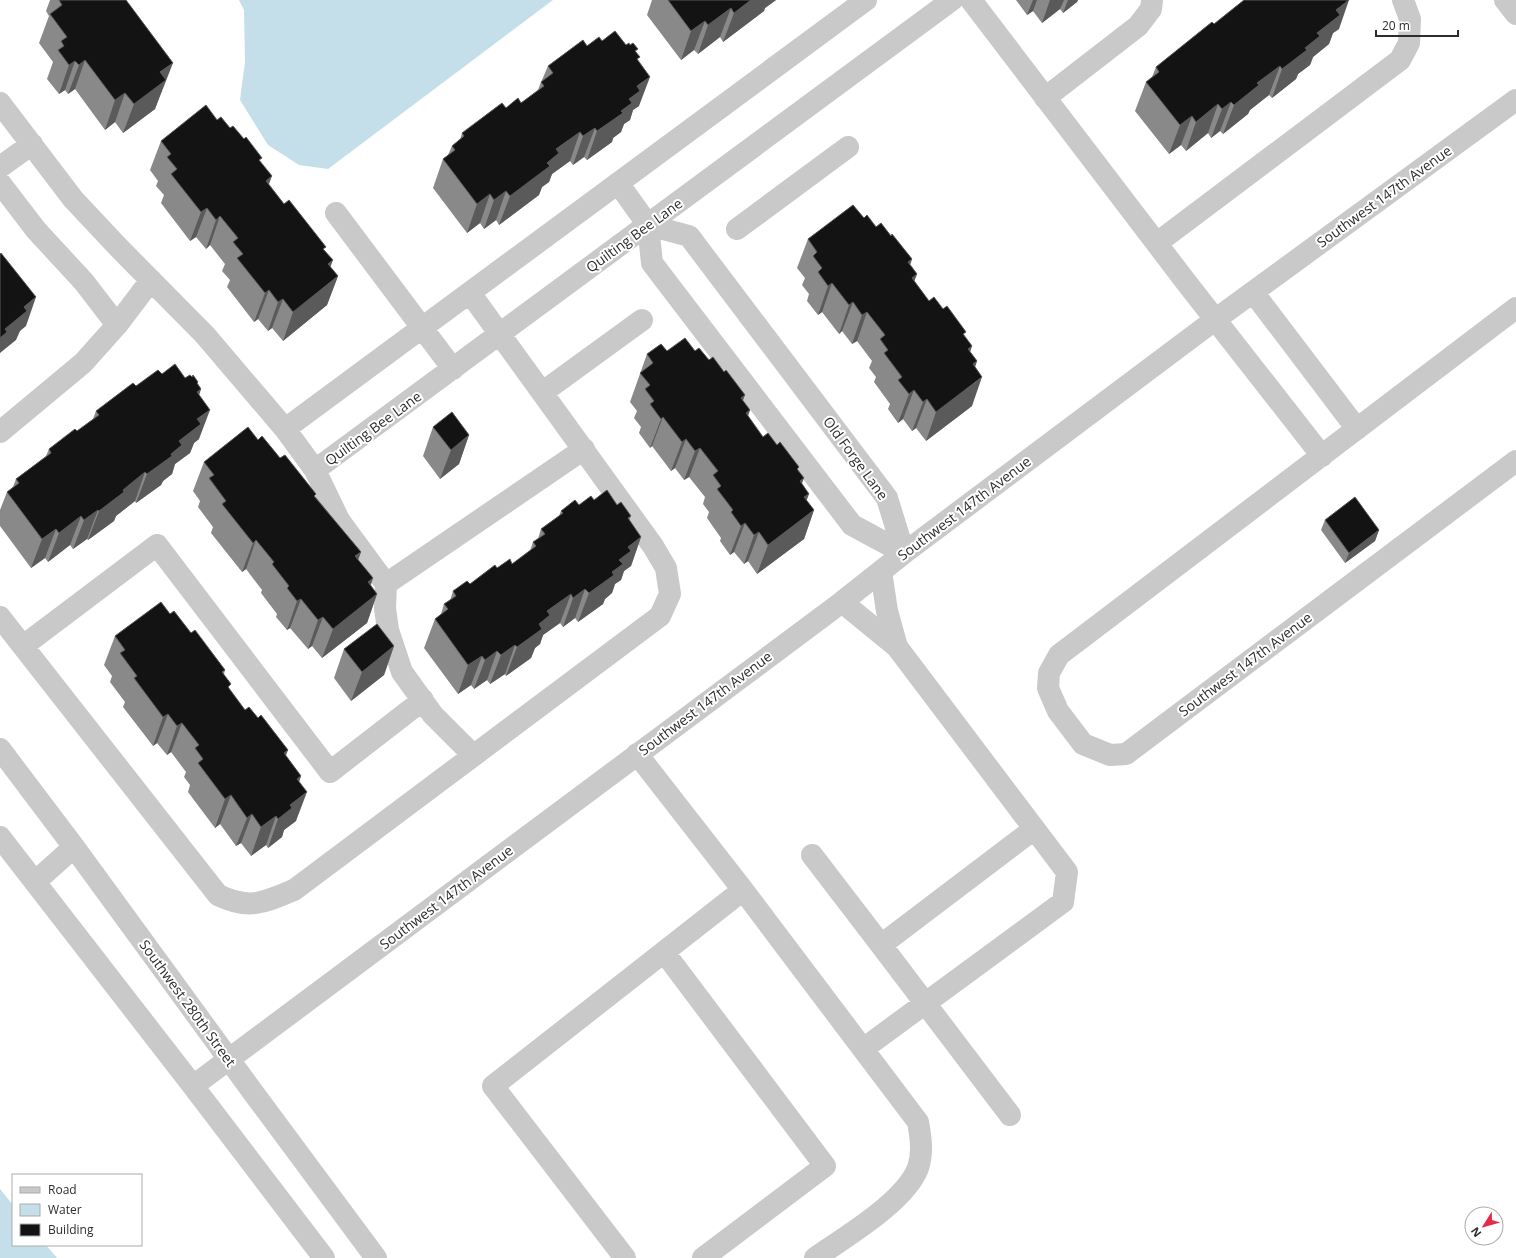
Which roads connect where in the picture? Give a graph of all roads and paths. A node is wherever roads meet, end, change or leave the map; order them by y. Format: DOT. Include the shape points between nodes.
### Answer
graph roads {
  1 [pos="866,0"];
  2 [pos="952,0"];
  3 [pos="971,0"];
  4 [pos="1152,0"];
  5 [pos="1403,0"];
  6 [pos="1505,0"];
  7 [pos="1516,14"];
  8 [pos="1046,98"];
  9 [pos="1516,100"];
  10 [pos="0,103"];
  11 [pos="32,144"];
  12 [pos="848,147"];
  13 [pos="0,166"];
  14 [pos="0,183"];
  15 [pos="618,183"];
  16 [pos="336,213"];
  17 [pos="648,225"];
  18 [pos="737,229"];
  19 [pos="1157,244"];
  20 [pos="151,280"];
  21 [pos="1253,292"];
  22 [pos="470,293"];
  23 [pos="1516,308"];
  24 [pos="1216,319"];
  25 [pos="642,320"];
  26 [pos="117,325"];
  27 [pos="422,328"];
  28 [pos="501,334"];
  29 [pos="453,369"];
  30 [pos="543,392"];
  31 [pos="285,429"];
  32 [pos="1357,429"];
  33 [pos="0,432"];
  34 [pos="584,449"];
  35 [pos="1322,456"];
  36 [pos="1516,461"];
  37 [pos="315,470"];
  38 [pos="904,553"];
  39 [pos="880,571"];
  40 [pos="386,584"];
  41 [pos="842,602"];
  42 [pos="0,617"];
  43 [pos="23,646"];
  44 [pos="897,647"];
  45 [pos="423,700"];
  46 [pos="0,749"];
  47 [pos="637,754"];
  48 [pos="473,755"];
  49 [pos="1034,829"];
  50 [pos="0,837"];
  51 [pos="74,847"];
  52 [pos="812,855"];
  53 [pos="35,882"];
  54 [pos="743,890"];
  55 [pos="881,945"];
  56 [pos="664,952"];
  57 [pos="924,1003"];
  58 [pos="863,1049"];
  59 [pos="229,1059"];
  60 [pos="193,1086"];
  61 [pos="1010,1115"];
  62 [pos="324,1258"];
  63 [pos="376,1258"];
  64 [pos="625,1258"];
  65 [pos="703,1258"];
  66 [pos="816,1258"];
  1 -- 15 [label="street"];
  2 -- 17 [label="street, Quilting Bee Lane"];
  3 -- 8 [label="street"];
  4 -- 8 [label="street" via="1151,9 1138,26"];
  5 -- 19 [label="street" via="1410,19 1409,43 1400,60"];
  6 -- 7 [label="street"];
  8 -- 19 [label="street"];
  9 -- 21 [label="street, Southwest 147th Avenue"];
  10 -- 11 [label="street"];
  11 -- 13 [label="street"];
  11 -- 20 [label="street" via="73,199"];
  12 -- 18 [label="street"];
  14 -- 26 [label="street" via="36,230 84,282"];
  15 -- 17 [label="street"];
  15 -- 22 [label="street"];
  16 -- 27 [label="street"];
  17 -- 28 [label="street, Quilting Bee Lane"];
  17 -- 38 [label="street" via="652,264 852,525"];
  17 -- 38 [label="street, Old Forge Lane" via="689,236 887,498"];
  19 -- 24 [label="street"];
  20 -- 26 [label="street"];
  20 -- 31 [label="street" via="205,335"];
  21 -- 24 [label="street, Southwest 147th Avenue"];
  21 -- 32 [label="street"];
  22 -- 27 [label="street"];
  22 -- 28 [label="street"];
  23 -- 32 [label="street, Southwest 147th Avenue"];
  24 -- 35 [label="street"];
  24 -- 38 [label="street, Southwest 147th Avenue"];
  25 -- 30 [label="street"];
  26 -- 33 [label="street" via="83,364"];
  27 -- 29 [label="street"];
  27 -- 31 [label="street"];
  28 -- 29 [label="street, Quilting Bee Lane"];
  28 -- 30 [label="street"];
  29 -- 37 [label="street, Quilting Bee Lane"];
  30 -- 34 [label="street"];
  31 -- 37 [label="street"];
  32 -- 35 [label="street, Southwest 147th Avenue"];
  34 -- 40 [label="street"];
  34 -- 48 [label="street" via="653,546 666,568 670,594 660,616"];
  35 -- 36 [label="street, Southwest 147th Avenue" via="1059,655 1049,673 1048,688 1058,711 1083,744 1110,755 1126,754"];
  37 -- 40 [label="street" via="340,520"];
  38 -- 39 [label="street, Southwest 147th Avenue"];
  39 -- 41 [label="street, Southwest 147th Avenue"];
  39 -- 44 [label="street"];
  40 -- 45 [label="street" via="385,608 388,630 402,672"];
  41 -- 44 [label="street"];
  41 -- 47 [label="street, Southwest 147th Avenue"];
  42 -- 43 [label="street"];
  43 -- 45 [label="street" via="157,545 330,772"];
  43 -- 48 [label="street" via="218,895 233,902 252,904 294,890"];
  44 -- 49 [label="street"];
  45 -- 48 [label="street"];
  46 -- 51 [label="street, Southwest 280th Street"];
  47 -- 54 [label="street"];
  47 -- 59 [label="street, Southwest 147th Avenue"];
  49 -- 55 [label="street"];
  49 -- 57 [label="street" via="1067,872 1063,902"];
  50 -- 53 [label="street"];
  51 -- 53 [label="street"];
  51 -- 59 [label="street, Southwest 280th Street"];
  52 -- 55 [label="street"];
  53 -- 60 [label="street"];
  54 -- 56 [label="street"];
  54 -- 58 [label="street"];
  55 -- 57 [label="street"];
  56 -- 64 [label="street" via="493,1086"];
  56 -- 65 [label="street" via="824,1166"];
  57 -- 58 [label="street"];
  57 -- 61 [label="street"];
  58 -- 66 [label="street" via="918,1122 922,1146 918,1168 908,1185 887,1208"];
  59 -- 60 [label="street, Southwest 147th Avenue"];
  59 -- 63 [label="street, Southwest 280th Street"];
  60 -- 62 [label="street"];
}
